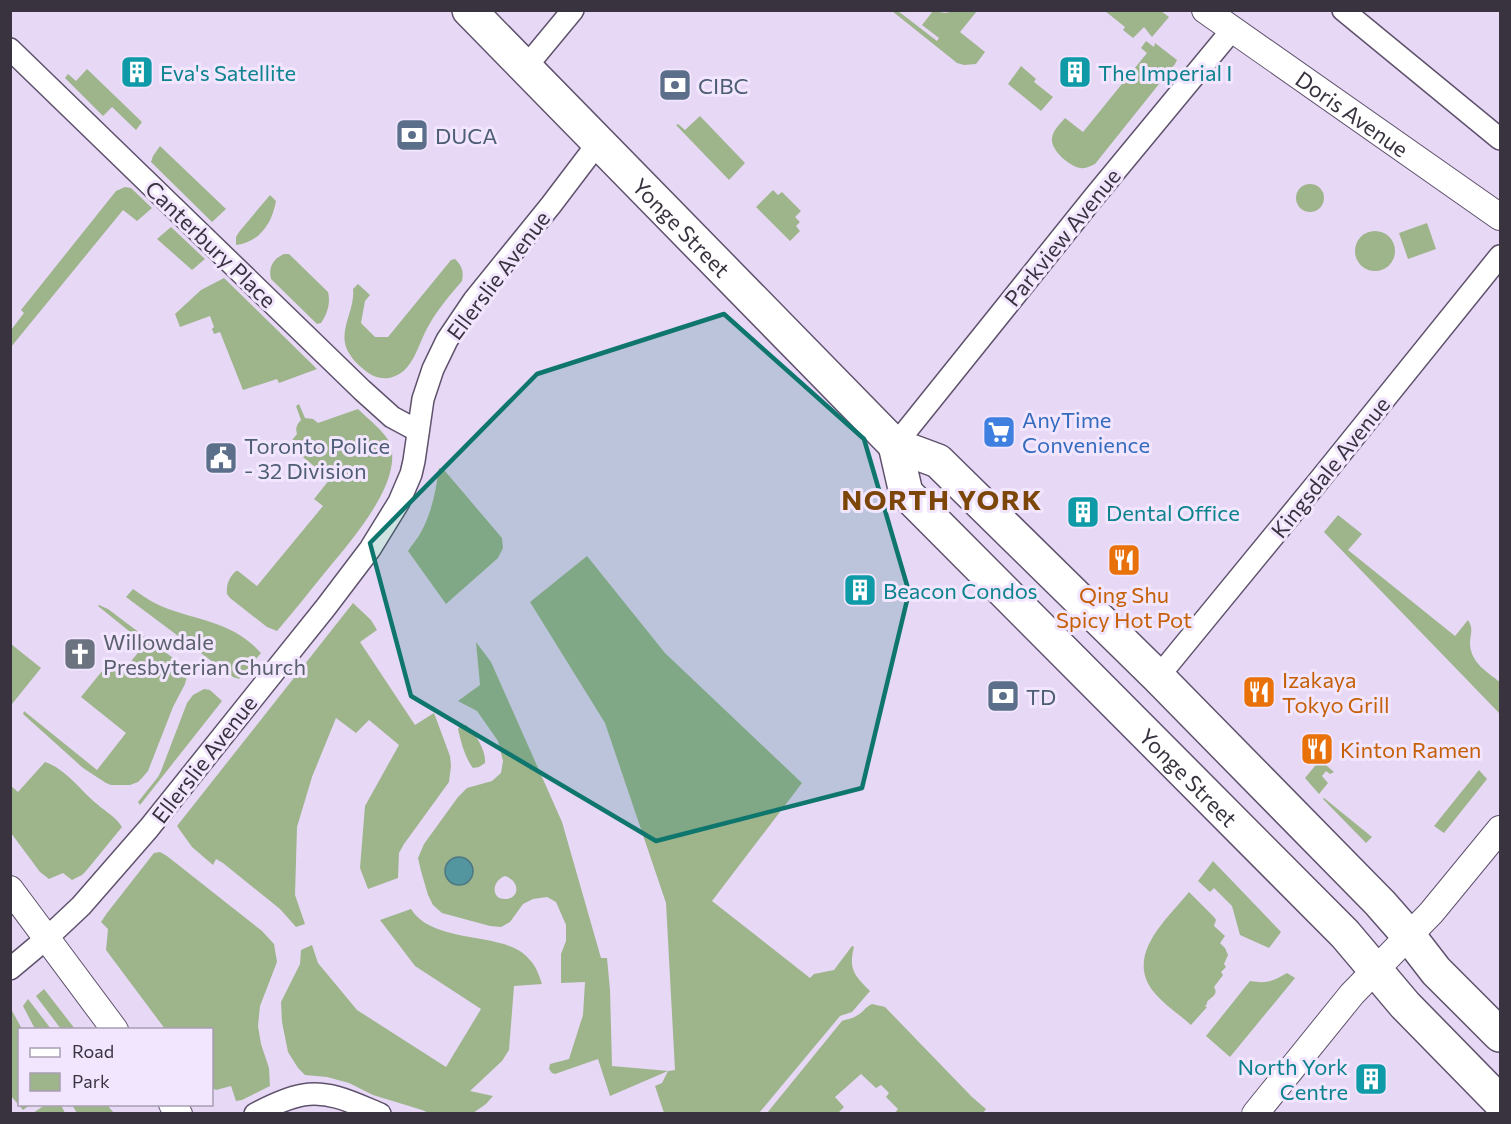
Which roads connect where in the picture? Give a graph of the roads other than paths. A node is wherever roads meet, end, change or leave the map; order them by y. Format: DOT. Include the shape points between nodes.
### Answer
graph roads {
  1 [pos="469,10"];
  2 [pos="573,10"];
  3 [pos="1205,10"];
  4 [pos="1343,10"];
  5 [pos="1232,30"];
  6 [pos="10,49"];
  7 [pos="525,68"];
  8 [pos="1500,139"];
  9 [pos="598,142"];
  10 [pos="1500,217"];
  11 [pos="1500,256"];
  12 [pos="418,431"];
  13 [pos="895,445"];
  14 [pos="1158,677"];
  15 [pos="1500,829"];
  16 [pos="10,889"];
  17 [pos="1409,936"];
  18 [pos="47,938"];
  19 [pos="10,969"];
  20 [pos="1375,970"];
  21 [pos="114,1028"];
  22 [pos="1500,1035"];
  23 [pos="1500,1102"];
  24 [pos="255,1113"];
  25 [pos="380,1113"];
  26 [pos="1255,1113"];
  1 -- 7 [label="main road, Yonge Street"];
  2 -- 7 [label="street"];
  3 -- 5 [label="street, Doris Avenue"];
  4 -- 8 [label="street"];
  5 -- 10 [label="street, Doris Avenue"];
  5 -- 13 [label="street, Parkview Avenue"];
  6 -- 12 [label="street, Canterbury Place" via="355,384 392,417"];
  7 -- 9 [label="main road, Yonge Street"];
  9 -- 12 [label="street, Ellerslie Avenue" via="456,327 427,384"];
  9 -- 13 [label="main road, Yonge Street"];
  11 -- 14 [label="street, Kingsdale Avenue"];
  12 -- 18 [label="street, Ellerslie Avenue" via="406,486 364,556 149,828 81,906"];
  13 -- 14 [label="main road, Yonge Street" via="938,461"];
  13 -- 20 [label="main road, Yonge Street" via="906,493 1345,934"];
  14 -- 17 [label="main road, Yonge Street"];
  15 -- 17 [label="street"];
  16 -- 18 [label="street"];
  17 -- 20 [label="street"];
  17 -- 22 [label="main road, Yonge Street" via="1436,971"];
  18 -- 19 [label="street, Ellerslie Avenue"];
  18 -- 21 [label="street"];
  20 -- 23 [label="main road, Yonge Street"];
  20 -- 26 [label="street"];
  24 -- 25 [label="street" via="302,1095 320,1094"];
}
